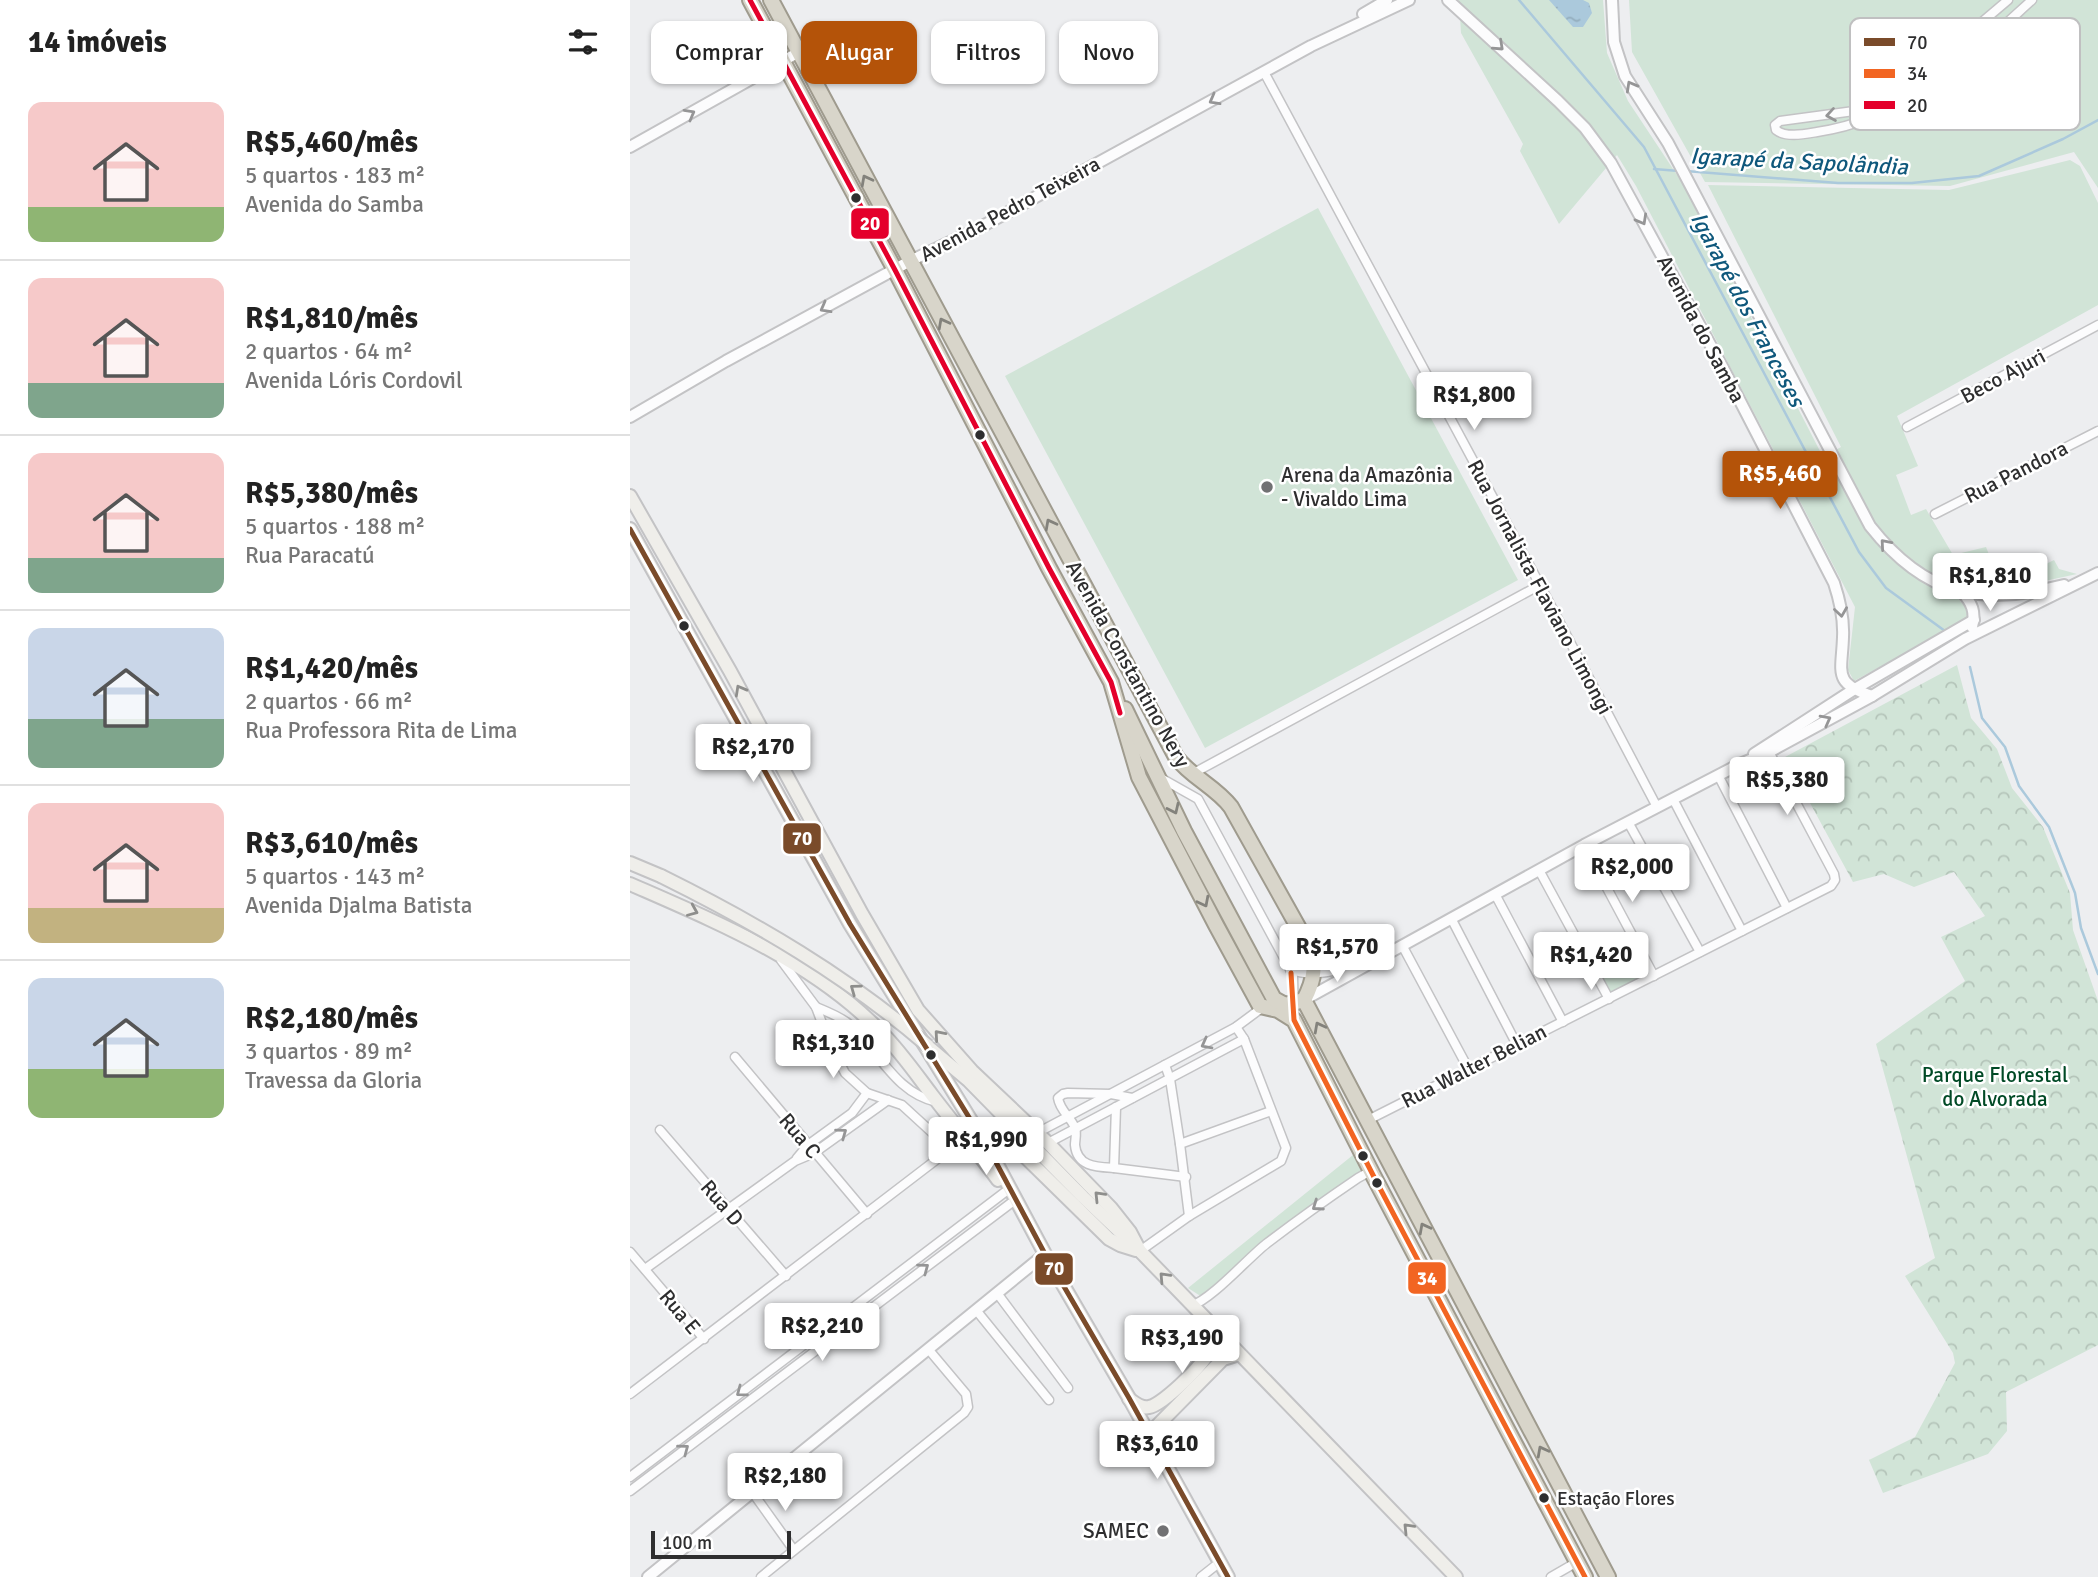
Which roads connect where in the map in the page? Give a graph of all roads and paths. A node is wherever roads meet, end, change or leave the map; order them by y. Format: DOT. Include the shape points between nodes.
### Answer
graph roads {
  1 [pos="750,0"];
  2 [pos="771,0"];
  3 [pos="1387,0"];
  4 [pos="1409,0"];
  5 [pos="1448,0"];
  6 [pos="1612,0"];
  7 [pos="2008,0"];
  8 [pos="2032,0"];
  9 [pos="1987,18"];
  10 [pos="2012,18"];
  11 [pos="761,21"];
  12 [pos="1316,43"];
  13 [pos="799,52"];
  14 [pos="787,60"];
  15 [pos="787,69"];
  16 [pos="1264,72"];
  17 [pos="743,84"];
  18 [pos="1850,112"];
  19 [pos="1850,126"];
  20 [pos="630,147"];
  21 [pos="910,261"];
  22 [pos="895,270"];
  23 [pos="2098,325"];
  24 [pos="630,417"];
  25 [pos="1907,427"];
  26 [pos="2098,431"];
  27 [pos="630,496"];
  28 [pos="1935,514"];
  29 [pos="630,529"];
  30 [pos="2098,573"];
  31 [pos="2084,580"];
  32 [pos="1540,585"];
  33 [pos="1962,592"];
  34 [pos="1974,620"];
  35 [pos="1965,639"];
  36 [pos="1111,682"];
  37 [pos="1853,690"];
  38 [pos="1871,696"];
  39 [pos="1767,749"];
  40 [pos="1191,775"];
  41 [pos="1718,775"];
  42 [pos="1159,777"];
  43 [pos="1673,799"];
  44 [pos="1657,807"];
  45 [pos="1628,822"];
  46 [pos="1584,845"];
  47 [pos="630,863"];
  48 [pos="1539,870"];
  49 [pos="630,884"];
  50 [pos="1495,894"];
  51 [pos="1787,908"];
  52 [pos="1451,918"];
  53 [pos="1742,930"];
  54 [pos="1402,945"];
  55 [pos="1700,953"];
  56 [pos="1385,954"];
  57 [pos="778,955"];
  58 [pos="1290,969"];
  59 [pos="1313,973"];
  60 [pos="1654,976"];
  61 [pos="1609,999"];
  62 [pos="1299,1001"];
  63 [pos="816,1007"];
  64 [pos="1264,1007"];
  65 [pos="1294,1020"];
  66 [pos="1563,1022"];
  67 [pos="1236,1027"];
  68 [pos="1244,1039"];
  69 [pos="1517,1045"];
  70 [pos="735,1057"];
  71 [pos="1164,1065"];
  72 [pos="1469,1070"];
  73 [pos="1170,1079"];
  74 [pos="867,1093"];
  75 [pos="1111,1094"];
  76 [pos="1132,1098"];
  77 [pos="888,1101"];
  78 [pos="938,1102"];
  79 [pos="1116,1107"];
  80 [pos="1271,1111"];
  81 [pos="1067,1117"];
  82 [pos="1368,1120"];
  83 [pos="1075,1129"];
  84 [pos="660,1130"];
  85 [pos="1037,1133"];
  86 [pos="966,1137"];
  87 [pos="1048,1143"];
  88 [pos="1180,1144"];
  89 [pos="808,1145"];
  90 [pos="950,1149"];
  91 [pos="814,1153"];
  92 [pos="991,1153"];
  93 [pos="795,1161"];
  94 [pos="1114,1168"];
  95 [pos="1186,1177"];
  96 [pos="1374,1177"];
  97 [pos="1012,1195"];
  98 [pos="991,1203"];
  99 [pos="727,1210"];
  100 [pos="997,1213"];
  101 [pos="867,1214"];
  102 [pos="1189,1216"];
  103 [pos="1140,1251"];
  104 [pos="630,1252"];
  105 [pos="1045,1254"];
  106 [pos="645,1269"];
  107 [pos="899,1273"];
  108 [pos="786,1276"];
  109 [pos="906,1281"];
  110 [pos="997,1293"];
  111 [pos="1192,1306"];
  112 [pos="976,1310"];
  113 [pos="1207,1321"];
  114 [pos="704,1339"];
  115 [pos="798,1349"];
  116 [pos="929,1350"];
  117 [pos="1239,1354"];
  118 [pos="804,1358"];
  119 [pos="1068,1388"];
  120 [pos="630,1394"];
  121 [pos="1129,1398"];
  122 [pos="1049,1401"];
  123 [pos="1149,1434"];
  124 [pos="653,1459"];
  125 [pos="659,1467"];
  126 [pos="630,1477"];
  127 [pos="630,1491"];
  128 [pos="753,1493"];
  129 [pos="793,1549"];
  130 [pos="1220,1562"];
  131 [pos="1577,1562"];
  132 [pos="648,1577"];
  133 [pos="761,1577"];
  134 [pos="1201,1577"];
  135 [pos="1228,1577"];
  136 [pos="1456,1577"];
  137 [pos="1551,1577"];
  138 [pos="1585,1577"];
  139 [pos="1608,1577"];
  1 -- 11 [label="highway, Avenida Constantino Nery"];
  2 -- 13 [label="highway, Avenida Constantino Nery"];
  3 -- 12 [label="street, Avenida Pedro Teixeira"];
  4 -- 12 [label="street, Avenida Pedro Teixeira"];
  5 -- 37 [label="street, Avenida do Samba, one-way" via="1558,101 1611,163 1834,583 1842,612 1840,672"];
  33 -- 6 [label="street, one-way" via="1934,583 1905,564 1870,526 1668,143 1632,89 1619,61"];
  7 -- 9 [label="street"];
  8 -- 10 [label="street"];
  12 -- 16 [label="street, Avenida Pedro Teixeira"];
  13 -- 14 [label="street"];
  21 -- 13 [label="highway, Avenida Constantino Nery, one-way"];
  15 -- 22 [label="highway, Avenida Constantino Nery"];
  16 -- 21 [label="street, Avenida Pedro Teixeira, one-way" via="979,229"];
  16 -- 32 [label="street, Rua Jornalista Flaviano Limongi"];
  20 -- 17 [label="street, one-way"];
  18 -- 19 [label="street, one-way" via="1784,120 1776,128 1787,135"];
  21 -- 22 [label="street, Avenida Pedro Teixeira"];
  40 -- 21 [label="highway, Avenida Constantino Nery, one-way" via="1145,702"];
  22 -- 24 [label="street, Avenida Pedro Teixeira, one-way"];
  22 -- 36 [label="highway, Avenida Constantino Nery"];
  23 -- 25 [label="street, Beco Ajuri"];
  26 -- 28 [label="street, Rua Pandora"];
  85 -- 27 [label="main road, one-way" via="972,1071 918,1010"];
  29 -- 92 [label="main road" via="849,923"];
  30 -- 31 [label="street"];
  31 -- 33 [label="street" via="2010,595"];
  31 -- 35 [label="street"];
  32 -- 40 [label="street"];
  32 -- 44 [label="street, Rua Jornalista Flaviano Limongi"];
  33 -- 34 [label="street" via="1972,603"];
  34 -- 35 [label="street"];
  34 -- 37 [label="street"];
  35 -- 38 [label="street"];
  36 -- 42 [label="highway"];
  36 -- 64 [label="highway, Avenida Constantino Nery, one-way" via="1139,777"];
  37 -- 38 [label="street"];
  37 -- 39 [label="street"];
  39 -- 38 [label="street, one-way"];
  39 -- 41 [label="street"];
  39 -- 51 [label="street, Rua Walter Belian" via="1835,880"];
  40 -- 59 [label="highway, Avenida Constantino Nery" via="1231,807 1307,943"];
  41 -- 43 [label="street"];
  41 -- 51 [label="street"];
  42 -- 58 [label="street" via="1198,799"];
  42 -- 62 [label="highway, one-way" via="1274,999 1285,1005"];
  43 -- 44 [label="street"];
  43 -- 53 [label="street"];
  44 -- 45 [label="street"];
  45 -- 46 [label="street"];
  45 -- 55 [label="street"];
  46 -- 48 [label="street"];
  46 -- 60 [label="street"];
  103 -- 47 [label="main road, one-way, bridge" via="969,1081 899,1021 777,938"];
  48 -- 50 [label="street"];
  48 -- 61 [label="street"];
  49 -- 57 [label="main road, one-way"];
  50 -- 52 [label="street"];
  50 -- 66 [label="street"];
  51 -- 53 [label="street, Rua Walter Belian"];
  52 -- 54 [label="street"];
  52 -- 69 [label="street"];
  53 -- 55 [label="street, Rua Walter Belian"];
  54 -- 56 [label="street"];
  54 -- 72 [label="street"];
  55 -- 60 [label="street, Rua Walter Belian"];
  56 -- 59 [label="street"];
  56 -- 62 [label="street"];
  57 -- 63 [label="street"];
  57 -- 78 [label="main road" via="861,1012"];
  58 -- 59 [label="street"];
  58 -- 62 [label="street"];
  59 -- 62 [label="highway" via="1311,987"];
  60 -- 61 [label="street, Rua Walter Belian"];
  61 -- 66 [label="street, Rua Walter Belian"];
  62 -- 65 [label="street"];
  82 -- 62 [label="highway, one-way"];
  63 -- 74 [label="street" via="836,1058"];
  63 -- 78 [label="street" via="850,1025 884,1068 912,1092"];
  64 -- 65 [label="highway"];
  64 -- 67 [label="street"];
  65 -- 96 [label="highway"];
  66 -- 69 [label="street, Rua Walter Belian"];
  67 -- 68 [label="street"];
  67 -- 71 [label="street, one-way"];
  68 -- 73 [label="street"];
  68 -- 80 [label="street"];
  69 -- 72 [label="street, Rua Walter Belian"];
  70 -- 89 [label="street, Rua C"];
  71 -- 73 [label="street"];
  71 -- 75 [label="street"];
  72 -- 82 [label="street, Rua Walter Belian"];
  73 -- 76 [label="street"];
  73 -- 88 [label="street"];
  74 -- 77 [label="street"];
  74 -- 89 [label="street" via="852,1113"];
  75 -- 76 [label="street"];
  75 -- 81 [label="street"];
  75 -- 81 [label="street" via="1063,1094 1059,1104"];
  76 -- 79 [label="street"];
  77 -- 90 [label="street" via="910,1111"];
  91 -- 77 [label="street, one-way"];
  78 -- 86 [label="main road"];
  79 -- 83 [label="street"];
  79 -- 94 [label="street"];
  80 -- 88 [label="street"];
  80 -- 102 [label="street" via="1286,1148 1282,1161"];
  81 -- 83 [label="street"];
  81 -- 85 [label="street"];
  139 -- 82 [label="highway, one-way"];
  83 -- 87 [label="street"];
  83 -- 94 [label="street" via="1075,1148 1083,1162"];
  84 -- 99 [label="street, Rua D"];
  85 -- 87 [label="main road"];
  86 -- 90 [label="street"];
  86 -- 97 [label="main road"];
  103 -- 87 [label="main road, one-way" via="1119,1218"];
  88 -- 95 [label="street"];
  89 -- 91 [label="street, Rua C"];
  89 -- 93 [label="street"];
  90 -- 101 [label="street"];
  91 -- 93 [label="street"];
  91 -- 101 [label="street, Rua C"];
  92 -- 97 [label="main road"];
  92 -- 103 [label="main road" via="998,1141 1008,1140 1109,1239"];
  93 -- 99 [label="street"];
  94 -- 95 [label="street"];
  95 -- 102 [label="street"];
  96 -- 111 [label="street, one-way" via="1367,1173 1302,1216"];
  96 -- 131 [label="highway"];
  97 -- 98 [label="street"];
  97 -- 100 [label="street"];
  97 -- 105 [label="main road"];
  98 -- 100 [label="street"];
  98 -- 107 [label="street"];
  99 -- 106 [label="street"];
  99 -- 108 [label="street, Rua D"];
  109 -- 100 [label="street, one-way"];
  101 -- 108 [label="street"];
  102 -- 103 [label="street"];
  111 -- 103 [label="main road, one-way"];
  104 -- 106 [label="street, Rua E"];
  105 -- 110 [label="street"];
  105 -- 121 [label="main road"];
  106 -- 114 [label="street, Rua E"];
  107 -- 109 [label="street"];
  107 -- 115 [label="street"];
  108 -- 114 [label="street"];
  109 -- 118 [label="street"];
  110 -- 112 [label="street"];
  110 -- 119 [label="street"];
  111 -- 113 [label="main road"];
  112 -- 116 [label="street"];
  112 -- 122 [label="street"];
  113 -- 117 [label="main road"];
  113 -- 121 [label="main road" via="1213,1344 1209,1354 1177,1386 1149,1407"];
  114 -- 120 [label="street"];
  115 -- 118 [label="street"];
  115 -- 124 [label="street, one-way"];
  116 -- 128 [label="street"];
  116 -- 129 [label="street" via="966,1395 964,1413"];
  117 -- 123 [label="main road" via="1223,1359"];
  136 -- 117 [label="main road, one-way"];
  125 -- 118 [label="street, one-way"];
  121 -- 123 [label="main road"];
  123 -- 130 [label="main road"];
  124 -- 125 [label="street"];
  124 -- 126 [label="street"];
  125 -- 127 [label="street"];
  128 -- 129 [label="street"];
  128 -- 132 [label="street"];
  129 -- 133 [label="street"];
  130 -- 134 [label="street"];
  130 -- 135 [label="main road"];
  131 -- 137 [label="street"];
  131 -- 138 [label="highway"];
}
